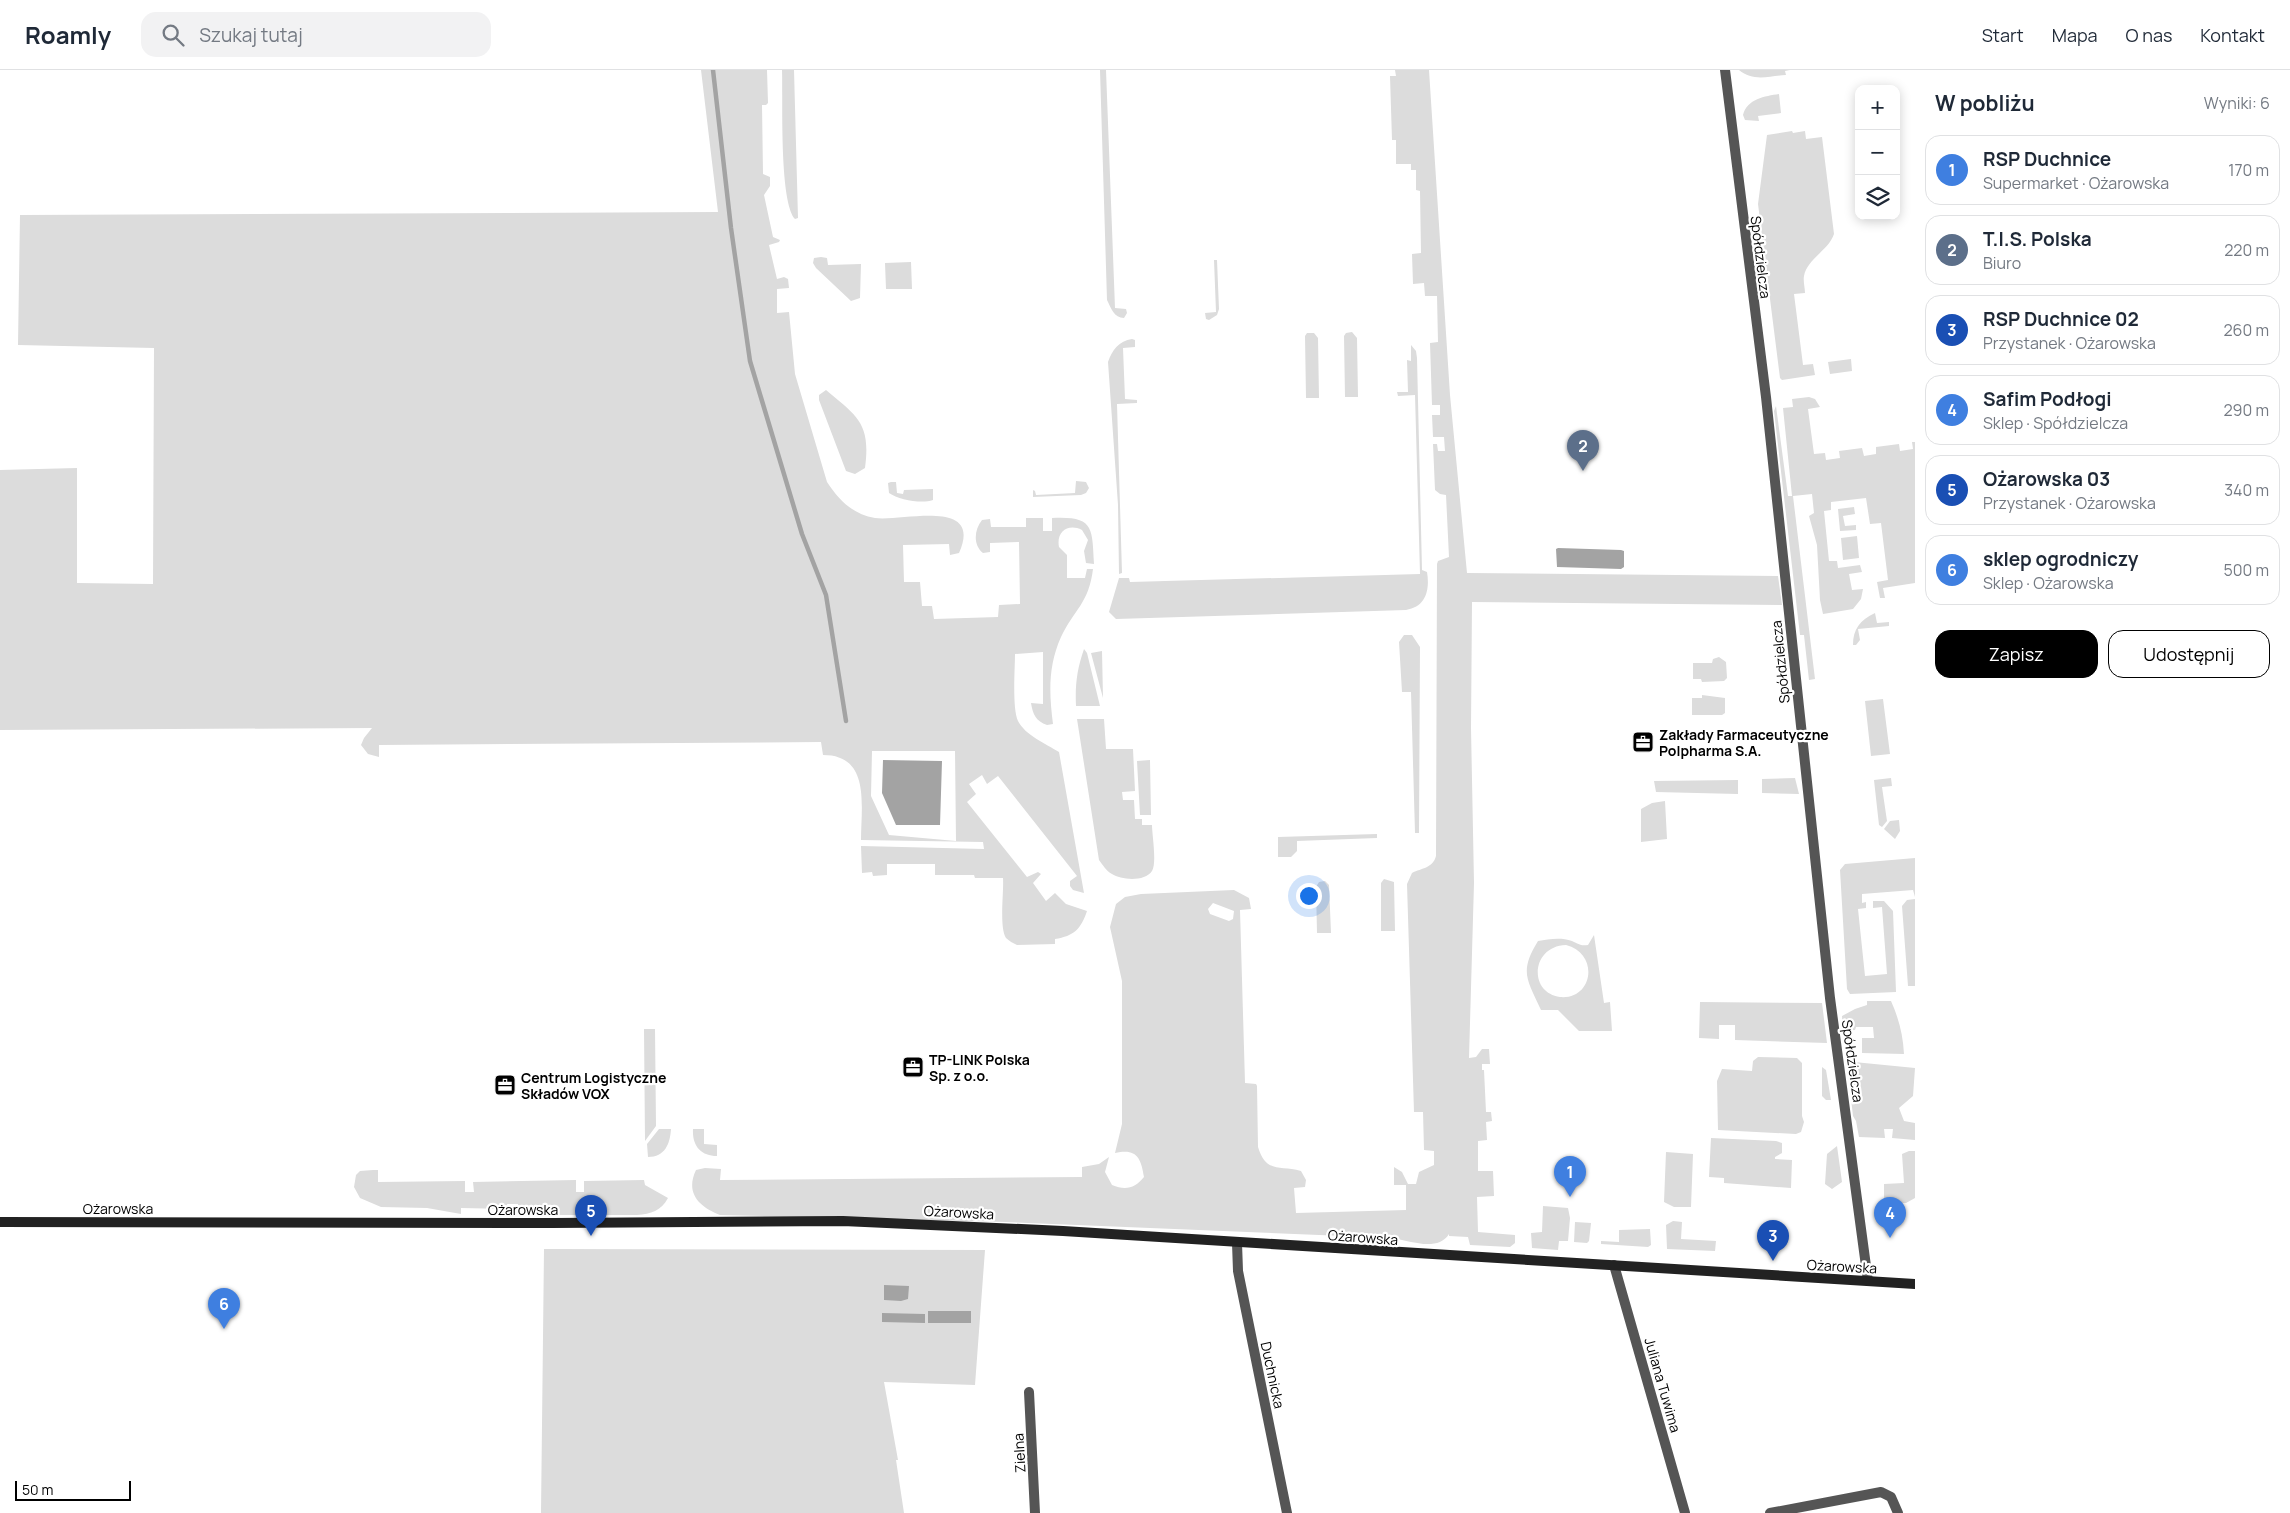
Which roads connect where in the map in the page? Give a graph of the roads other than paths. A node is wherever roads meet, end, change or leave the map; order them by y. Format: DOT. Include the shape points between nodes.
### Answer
graph roads {
  1 [pos="1725,70"];
  2 [pos="0,1222"];
  3 [pos="1237,1243"];
  4 [pos="1614,1266"];
  5 [pos="1868,1281"];
  6 [pos="1915,1284"];
  7 [pos="1029,1392"];
  8 [pos="1897,1509"];
  9 [pos="1035,1513"];
  10 [pos="1287,1513"];
  11 [pos="1685,1513"];
  12 [pos="1770,1513"];
  1 -- 5 [label="street, Spółdzielcza" via="1766,397 1830,998"];
  2 -- 3 [label="main road, Ożarowska" via="843,1221"];
  3 -- 4 [label="main road, Ożarowska"];
  3 -- 10 [label="street, Duchnicka" via="1238,1271"];
  4 -- 5 [label="main road, Ożarowska"];
  4 -- 11 [label="street, Juliana Tuwima"];
  5 -- 6 [label="main road, Ożarowska"];
  7 -- 9 [label="street, Zielna"];
  8 -- 12 [label="street" via="1891,1497 1876,1492"];
}
